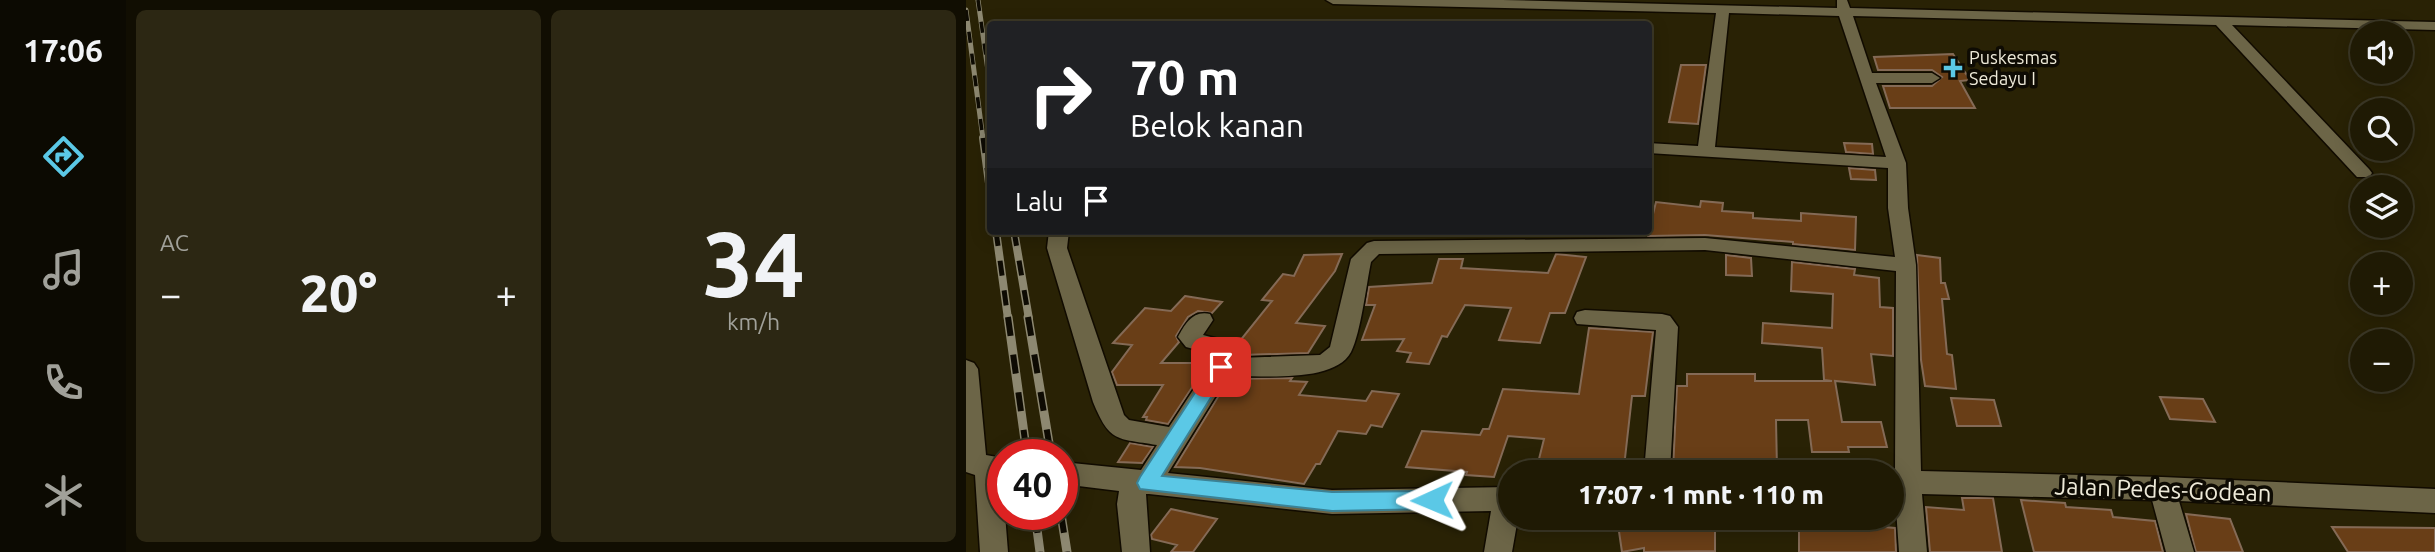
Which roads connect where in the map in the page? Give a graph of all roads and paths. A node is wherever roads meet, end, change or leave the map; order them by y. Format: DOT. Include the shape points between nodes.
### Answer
graph roads {
  1 [pos="1333,0"];
  2 [pos="1844,6"];
  3 [pos="1723,10"];
  4 [pos="2220,21"];
  5 [pos="2435,26"];
  6 [pos="1867,78"];
  7 [pos="1932,78"];
  8 [pos="1652,148"];
  9 [pos="1706,153"];
  10 [pos="1897,163"];
  11 [pos="2363,173"];
  12 [pos="1059,235"];
  13 [pos="1906,265"];
  14 [pos="1585,318"];
  15 [pos="1202,320"];
  16 [pos="1221,367"];
  17 [pos="966,369"];
  18 [pos="1174,438"];
  19 [pos="1658,460"];
  20 [pos="1901,460"];
  21 [pos="983,465"];
  22 [pos="1078,475"];
  23 [pos="1140,482"];
  24 [pos="1904,482"];
  25 [pos="2162,489"];
  26 [pos="1498,499"];
  27 [pos="2435,501"];
  28 [pos="1904,504"];
  29 [pos="1503,530"];
  30 [pos="994,552"];
  31 [pos="1136,552"];
  32 [pos="1498,552"];
  33 [pos="1913,552"];
  34 [pos="2180,552"];
  1 -- 3 [label="street"];
  2 -- 3 [label="street"];
  2 -- 4 [label="street"];
  2 -- 6 [label="street"];
  3 -- 9 [label="street"];
  4 -- 5 [label="street"];
  4 -- 11 [label="street"];
  6 -- 7 [label="street"];
  6 -- 10 [label="street"];
  8 -- 9 [label="street"];
  9 -- 10 [label="street"];
  10 -- 13 [label="street"];
  12 -- 18 [label="street" via="1057,248 1114,422 1122,429"];
  13 -- 16 [label="street" via="1705,244 1374,248 1361,259 1341,349 1329,363"];
  13 -- 20 [label="street"];
  14 -- 19 [label="street" via="1662,322 1667,327"];
  15 -- 16 [label="street" via="1189,337 1230,350"];
  16 -- 18 [label="street"];
  17 -- 21 [label="street"];
  18 -- 23 [label="street"];
  21 -- 30 [label="street"];
  22 -- 23 [label="street"];
  23 -- 26 [label="street" via="1332,502"];
  23 -- 31 [label="street" via="1131,504"];
  24 -- 25 [label="street, Jalan Pedes-Godean"];
  25 -- 27 [label="street, Jalan Pedes-Godean"];
  25 -- 34 [label="street"];
  28 -- 33 [label="street"];
  29 -- 32 [label="street"];
}
